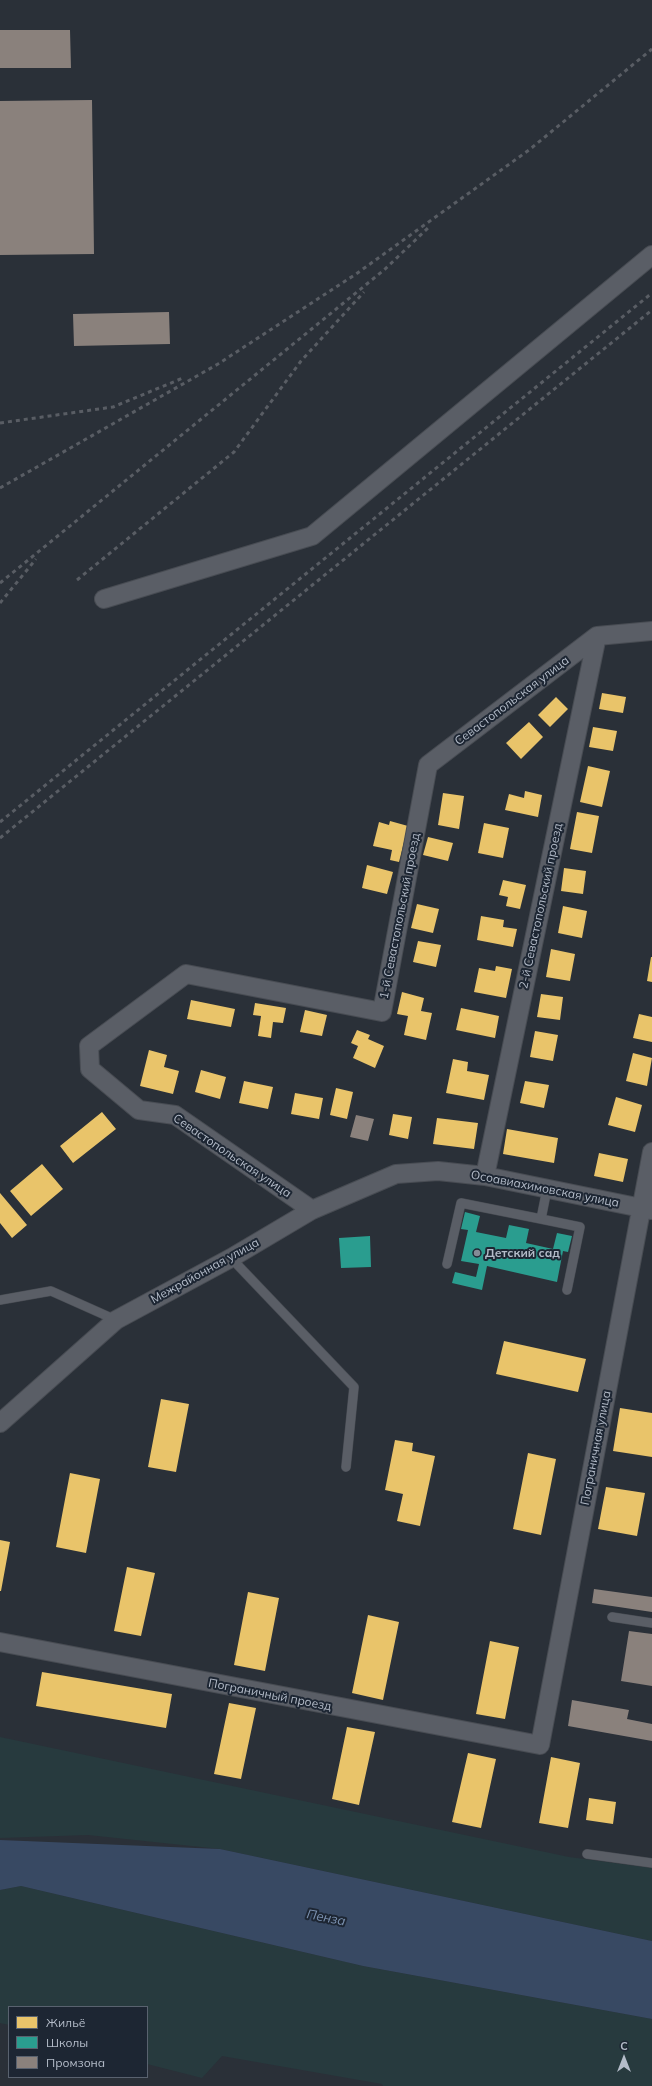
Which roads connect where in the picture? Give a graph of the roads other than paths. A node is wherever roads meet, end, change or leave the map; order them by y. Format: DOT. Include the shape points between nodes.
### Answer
graph roads {
  1 [pos="652,254"];
  2 [pos="104,599"];
  3 [pos="652,631"];
  4 [pos="597,636"];
  5 [pos="428,765"];
  6 [pos="186,974"];
  7 [pos="652,1152"];
  8 [pos="438,1171"];
  9 [pos="485,1176"];
  10 [pos="547,1189"];
  11 [pos="646,1209"];
  12 [pos="312,1210"];
  13 [pos="541,1220"];
  14 [pos="231,1258"];
  15 [pos="447,1264"];
  16 [pos="567,1290"];
  17 [pos="0,1300"];
  18 [pos="116,1320"];
  19 [pos="0,1423"];
  20 [pos="346,1467"];
  21 [pos="612,1617"];
  22 [pos="652,1623"];
  23 [pos="0,1642"];
  24 [pos="540,1745"];
  25 [pos="586,1854"];
  26 [pos="652,1863"];
  1 -- 2 [label="street" via="312,536"];
  3 -- 4 [label="street"];
  4 -- 5 [label="street, Севастопольская улица"];
  4 -- 9 [label="street, 2-й Севастопольский проезд"];
  5 -- 6 [label="street, 1-й Севастопольский проезд" via="382,1012"];
  6 -- 12 [label="street, Севастопольская улица" via="89,1046 90,1069 139,1110 175,1116"];
  7 -- 11 [label="street, Пограничная улица"];
  8 -- 9 [label="street, Осоавиахимовская улица"];
  8 -- 12 [label="street, Межрайонная улица" via="396,1174"];
  9 -- 10 [label="street, Осоавиахимовская улица"];
  10 -- 11 [label="street, Осоавиахимовская улица"];
  10 -- 13 [label="lane"];
  11 -- 24 [label="street, Пограничная улица"];
  12 -- 14 [label="street, Межрайонная улица"];
  13 -- 15 [label="lane" via="461,1203"];
  13 -- 16 [label="lane" via="580,1227"];
  14 -- 18 [label="street, Межрайонная улица"];
  14 -- 20 [label="lane" via="354,1387"];
  17 -- 18 [label="lane" via="51,1291"];
  18 -- 19 [label="street, Межрайонная улица"];
  21 -- 22 [label="lane"];
  23 -- 24 [label="street, Пограничный проезд"];
  25 -- 26 [label="lane"];
}
